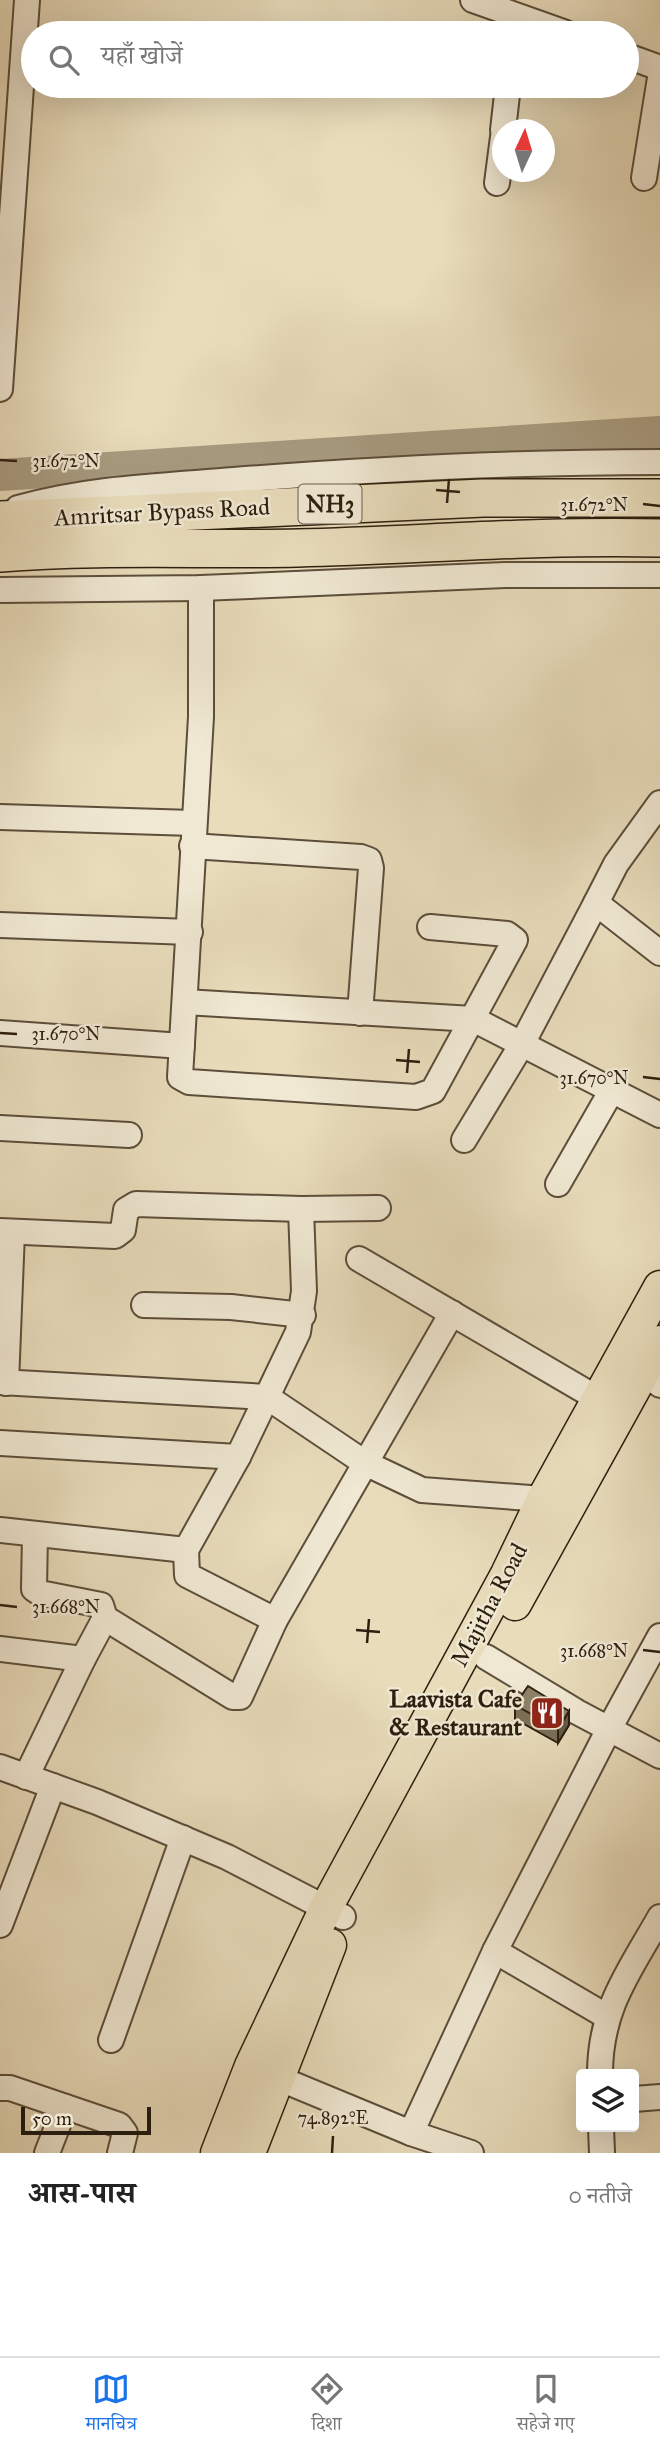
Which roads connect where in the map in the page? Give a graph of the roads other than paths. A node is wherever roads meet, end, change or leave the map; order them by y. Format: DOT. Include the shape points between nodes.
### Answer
graph roads {
  1 [pos="27,0"];
  2 [pos="473,0"];
  3 [pos="516,16"];
  4 [pos="26,21"];
  5 [pos="639,60"];
  6 [pos="660,68"];
  7 [pos="660,78"];
  8 [pos="21,86"];
  9 [pos="507,98"];
  10 [pos="504,119"];
  11 [pos="644,178"];
  12 [pos="0,389"];
  13 [pos="660,462"];
  14 [pos="660,498"];
  15 [pos="0,513"];
  16 [pos="0,520"];
  17 [pos="660,538"];
  18 [pos="0,552"];
  19 [pos="660,575"];
  20 [pos="201,588"];
  21 [pos="0,590"];
  22 [pos="660,803"];
  23 [pos="0,817"];
  24 [pos="192,834"];
  25 [pos="596,903"];
  26 [pos="0,925"];
  27 [pos="430,927"];
  28 [pos="190,932"];
  29 [pos="660,953"];
  30 [pos="185,1002"];
  31 [pos="360,1013"];
  32 [pos="473,1019"];
  33 [pos="0,1033"];
  34 [pos="522,1044"];
  35 [pos="182,1045"];
  36 [pos="612,1090"];
  37 [pos="660,1115"];
  38 [pos="0,1128"];
  39 [pos="129,1135"];
  40 [pos="464,1140"];
  41 [pos="558,1184"];
  42 [pos="378,1208"];
  43 [pos="301,1209"];
  44 [pos="6,1231"];
  45 [pos="359,1259"];
  46 [pos="660,1287"];
  47 [pos="144,1305"];
  48 [pos="452,1313"];
  49 [pos="303,1315"];
  50 [pos="660,1342"];
  51 [pos="652,1379"];
  52 [pos="3,1382"];
  53 [pos="267,1397"];
  54 [pos="610,1406"];
  55 [pos="0,1443"];
  56 [pos="238,1457"];
  57 [pos="365,1463"];
  58 [pos="543,1499"];
  59 [pos="0,1530"];
  60 [pos="35,1534"];
  61 [pos="186,1550"];
  62 [pos="106,1618"];
  63 [pos="275,1620"];
  64 [pos="660,1636"];
  65 [pos="0,1649"];
  66 [pos="486,1657"];
  67 [pos="83,1659"];
  68 [pos="608,1729"];
  69 [pos="660,1756"];
  70 [pos="0,1767"];
  71 [pos="26,1777"];
  72 [pos="52,1787"];
  73 [pos="183,1838"];
  74 [pos="335,1913"];
  75 [pos="660,1917"];
  76 [pos="0,1924"];
  77 [pos="495,1951"];
  78 [pos="606,2016"];
  79 [pos="111,2040"];
  80 [pos="600,2069"];
  81 [pos="278,2078"];
  82 [pos="0,2088"];
  83 [pos="660,2096"];
  84 [pos="639,2098"];
  85 [pos="65,2106"];
  86 [pos="601,2132"];
  87 [pos="411,2133"];
  88 [pos="47,2153"];
  89 [pos="120,2153"];
  90 [pos="217,2153"];
  91 [pos="249,2153"];
  92 [pos="471,2153"];
  93 [pos="602,2153"];
  1 -- 4 [label="street"];
  2 -- 3 [label="street"];
  5 -- 6 [label="street"];
  7 -- 11 [label="street"];
  8 -- 12 [label="street"];
  9 -- 10 [label="street"];
  13 -- 15 [label="street" via="521,462 309,474 67,494"];
  14 -- 16 [label="highway, Amritsar Bypass Road / NH3" via="484,498"];
  17 -- 18 [label="highway, Amritsar Bypass Road / NH3" via="588,536 297,548 73,547"];
  19 -- 20 [label="street" via="505,575"];
  20 -- 21 [label="street"];
  20 -- 24 [label="street" via="201,716"];
  22 -- 25 [label="street" via="616,864"];
  23 -- 24 [label="street"];
  24 -- 28 [label="street"];
  24 -- 31 [label="street" via="369,860"];
  25 -- 29 [label="street"];
  25 -- 34 [label="street"];
  26 -- 28 [label="street"];
  27 -- 32 [label="street" via="514,938"];
  28 -- 30 [label="street"];
  30 -- 31 [label="street"];
  30 -- 35 [label="street"];
  31 -- 32 [label="street"];
  32 -- 34 [label="street"];
  32 -- 35 [label="street" via="438,1087 416,1097 189,1082 180,1077"];
  33 -- 35 [label="street"];
  34 -- 36 [label="street"];
  34 -- 40 [label="street"];
  36 -- 37 [label="street"];
  36 -- 41 [label="street"];
  38 -- 39 [label="street"];
  42 -- 43 [label="street"];
  43 -- 44 [label="street" via="136,1204 126,1210 122,1230 114,1236"];
  43 -- 49 [label="street"];
  44 -- 52 [label="street"];
  45 -- 48 [label="street"];
  46 -- 54 [label="main road, Majitha Road"];
  47 -- 49 [label="street"];
  48 -- 54 [label="street"];
  48 -- 57 [label="street"];
  49 -- 53 [label="street"];
  50 -- 51 [label="main road, Majitha Road"];
  51 -- 54 [label="main road, Majitha Road"];
  52 -- 53 [label="street"];
  53 -- 56 [label="street"];
  53 -- 57 [label="street"];
  54 -- 58 [label="main road, Majitha Road"];
  54 -- 66 [label="main road, Majitha Road"];
  55 -- 56 [label="street"];
  56 -- 61 [label="street"];
  57 -- 58 [label="street" via="422,1490"];
  57 -- 63 [label="street"];
  58 -- 74 [label="main road, Majitha Road"];
  59 -- 60 [label="street"];
  60 -- 61 [label="street"];
  60 -- 62 [label="street" via="34,1589 101,1605"];
  61 -- 63 [label="street" via="187,1575"];
  62 -- 63 [label="street" via="237,1697"];
  62 -- 67 [label="street"];
  64 -- 68 [label="street"];
  65 -- 67 [label="street"];
  66 -- 68 [label="street"];
  66 -- 74 [label="main road, Majitha Road"];
  67 -- 71 [label="street"];
  68 -- 69 [label="street"];
  68 -- 77 [label="street"];
  70 -- 71 [label="street"];
  71 -- 72 [label="street"];
  72 -- 73 [label="street"];
  72 -- 76 [label="street"];
  73 -- 74 [label="street"];
  73 -- 79 [label="street"];
  74 -- 81 [label="main road, Majitha Road"];
  74 -- 90 [label="main road, Majitha Road" via="251,2066"];
  75 -- 78 [label="street"];
  77 -- 78 [label="street"];
  77 -- 87 [label="street"];
  78 -- 80 [label="street"];
  81 -- 87 [label="street"];
  81 -- 91 [label="main road, Majitha Road"];
  82 -- 85 [label="street"];
  83 -- 84 [label="street"];
  85 -- 88 [label="street"];
  85 -- 89 [label="street" via="124,2128"];
  86 -- 93 [label="street"];
  87 -- 92 [label="street"];
}
